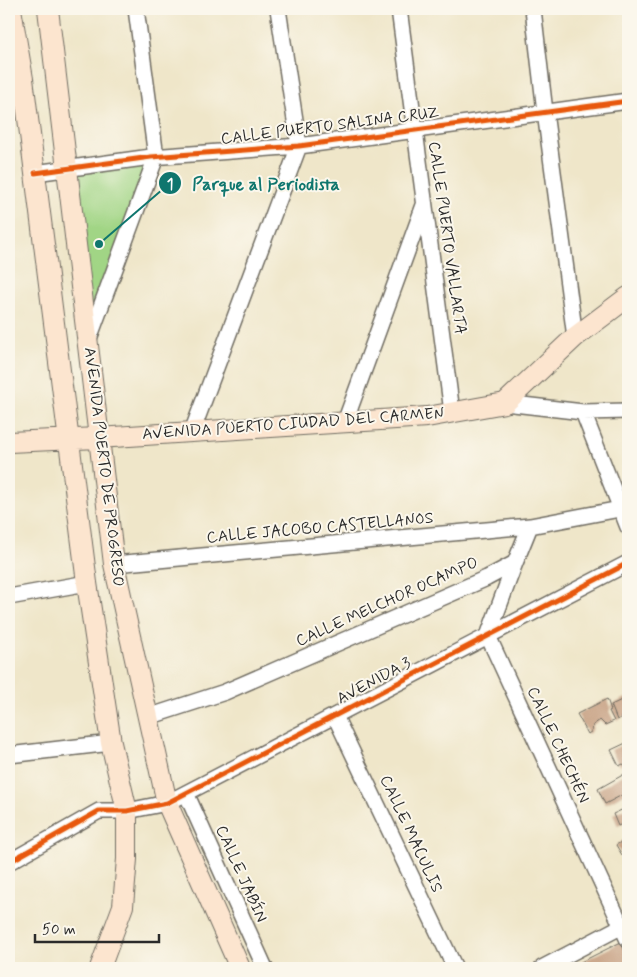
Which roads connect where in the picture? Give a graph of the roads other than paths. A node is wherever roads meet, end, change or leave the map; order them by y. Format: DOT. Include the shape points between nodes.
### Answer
graph roads {
  1 [pos="11,9"];
  2 [pos="48,9"];
  3 [pos="136,9"];
  4 [pos="278,9"];
  5 [pos="399,9"];
  6 [pos="533,9"];
  7 [pos="16,80"];
  8 [pos="628,100"];
  9 [pos="545,112"];
  10 [pos="415,130"];
  11 [pos="299,146"];
  12 [pos="156,157"];
  13 [pos="66,168"];
  14 [pos="35,173"];
  15 [pos="425,204"];
  16 [pos="628,298"];
  17 [pos="575,338"];
  18 [pos="88,340"];
  19 [pos="505,403"];
  20 [pos="628,411"];
  21 [pos="452,412"];
  22 [pos="583,412"];
  23 [pos="345,422"];
  24 [pos="192,432"];
  25 [pos="98,438"];
  26 [pos="69,440"];
  27 [pos="9,442"];
  28 [pos="620,508"];
  29 [pos="530,526"];
  30 [pos="628,527"];
  31 [pos="515,563"];
  32 [pos="628,563"];
  33 [pos="114,564"];
  34 [pos="87,583"];
  35 [pos="9,597"];
  36 [pos="488,636"];
  37 [pos="335,716"];
  38 [pos="148,717"];
  39 [pos="111,743"];
  40 [pos="9,755"];
  41 [pos="186,793"];
  42 [pos="167,803"];
  43 [pos="127,811"];
  44 [pos="9,862"];
  45 [pos="626,929"];
  46 [pos="100,968"];
  47 [pos="240,968"];
  48 [pos="265,968"];
  49 [pos="455,968"];
  50 [pos="542,968"];
  1 -- 7 [label="main road, AVENIDA PUERTO DE PROGRESO"];
  2 -- 13 [label="main road, AVENIDA PUERTO DE PROGRESO"];
  3 -- 12 [label="street"];
  4 -- 11 [label="street"];
  5 -- 10 [label="street, CALLE PUERTO VALLARTA"];
  6 -- 9 [label="street"];
  7 -- 14 [label="main road, AVENIDA PUERTO DE PROGRESO"];
  8 -- 9 [label="street, CALLE PUERTO SALINA CRUZ"];
  9 -- 10 [label="street, CALLE PUERTO SALINA CRUZ"];
  9 -- 17 [label="street"];
  10 -- 11 [label="street, CALLE PUERTO SALINA CRUZ"];
  10 -- 15 [label="street, CALLE PUERTO VALLARTA"];
  11 -- 12 [label="street, CALLE PUERTO SALINA CRUZ"];
  11 -- 24 [label="street"];
  12 -- 13 [label="street, CALLE PUERTO SALINA CRUZ"];
  12 -- 18 [label="street"];
  13 -- 14 [label="street, CALLE PUERTO SALINA CRUZ"];
  13 -- 18 [label="main road, AVENIDA PUERTO DE PROGRESO"];
  14 -- 26 [label="main road, AVENIDA PUERTO DE PROGRESO"];
  15 -- 21 [label="street, CALLE PUERTO VALLARTA"];
  15 -- 23 [label="street"];
  16 -- 17 [label="main road"];
  17 -- 19 [label="main road"];
  18 -- 25 [label="main road, AVENIDA PUERTO DE PROGRESO"];
  19 -- 21 [label="main road, AVENIDA PUERTO CIUDAD DEL CARMEN"];
  19 -- 22 [label="street"];
  20 -- 22 [label="street"];
  21 -- 23 [label="main road, AVENIDA PUERTO CIUDAD DEL CARMEN" via="427,417"];
  22 -- 28 [label="street"];
  23 -- 24 [label="main road, AVENIDA PUERTO CIUDAD DEL CARMEN"];
  24 -- 25 [label="main road, AVENIDA PUERTO CIUDAD DEL CARMEN"];
  25 -- 26 [label="main road, AVENIDA PUERTO CIUDAD DEL CARMEN"];
  25 -- 33 [label="main road, AVENIDA PUERTO DE PROGRESO"];
  26 -- 27 [label="main road, AVENIDA PUERTO CIUDAD DEL CARMEN"];
  26 -- 34 [label="main road, AVENIDA PUERTO DE PROGRESO"];
  28 -- 29 [label="street"];
  28 -- 30 [label="street"];
  29 -- 31 [label="street"];
  29 -- 33 [label="street, CALLE JACOBO CASTELLANOS"];
  31 -- 36 [label="street"];
  31 -- 38 [label="street, CALLE MELCHOR OCAMPO" via="225,692"];
  32 -- 36 [label="street, AVENIDA 3"];
  33 -- 38 [label="main road, AVENIDA PUERTO DE PROGRESO"];
  34 -- 35 [label="street"];
  34 -- 39 [label="main road, AVENIDA PUERTO DE PROGRESO"];
  36 -- 37 [label="street, AVENIDA 3"];
  36 -- 45 [label="street, CALLE CHECHÉN"];
  37 -- 41 [label="street, AVENIDA 3"];
  37 -- 49 [label="street, CALLE MACULIS"];
  38 -- 42 [label="main road, AVENIDA PUERTO DE PROGRESO"];
  39 -- 40 [label="street"];
  39 -- 43 [label="main road, AVENIDA PUERTO DE PROGRESO"];
  41 -- 42 [label="street, AVENIDA 3"];
  41 -- 48 [label="street, CALLE JABÍN"];
  42 -- 43 [label="street, AVENIDA 3"];
  42 -- 47 [label="main road, AVENIDA PUERTO DE PROGRESO"];
  43 -- 44 [label="street, AVENIDA 3" via="99,811"];
  43 -- 46 [label="main road, AVENIDA PUERTO DE PROGRESO" via="123,906"];
  45 -- 50 [label="street"];
}
